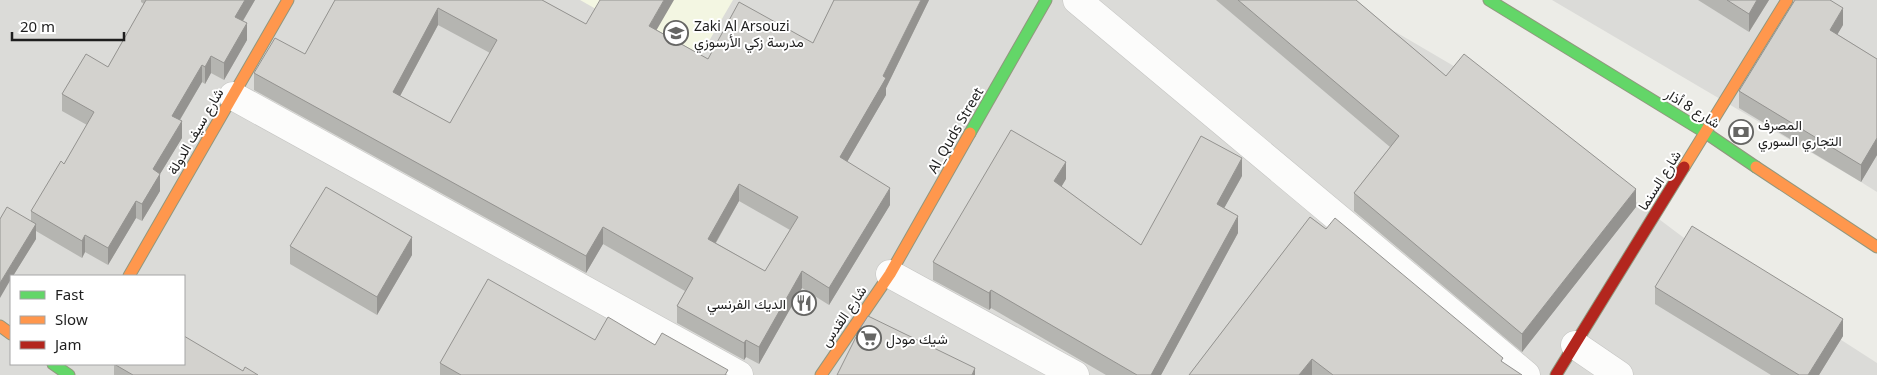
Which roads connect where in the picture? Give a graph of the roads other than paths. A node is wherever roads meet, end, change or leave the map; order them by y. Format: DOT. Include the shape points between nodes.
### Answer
graph roads {
  1 [pos="288,0"];
  2 [pos="1046,0"];
  3 [pos="1077,0"];
  4 [pos="1489,0"];
  5 [pos="1786,0"];
  6 [pos="232,96"];
  7 [pos="1706,133"];
  8 [pos="1877,247"];
  9 [pos="890,274"];
  10 [pos="130,275"];
  11 [pos="1575,345"];
  12 [pos="56,365"];
  13 [pos="72,373"];
  14 [pos="1068,373"];
  15 [pos="739,375"];
  16 [pos="821,375"];
  17 [pos="1526,375"];
  18 [pos="1556,375"];
  19 [pos="1619,375"];
  1 -- 6 [label="main road, شارع سيف الدولة"];
  2 -- 9 [label="main road, Al_Quds Street"];
  3 -- 17 [label="street"];
  4 -- 7 [label="main road, شارع 8 أذار"];
  5 -- 7 [label="main road, شارع السنما"];
  6 -- 10 [label="main road, شارع سيف الدولة"];
  6 -- 15 [label="street"];
  7 -- 8 [label="main road, شارع 8 أذار"];
  7 -- 11 [label="main road, شارع السنما"];
  9 -- 14 [label="street"];
  9 -- 16 [label="main road, شارع القدس"];
  11 -- 18 [label="main road, شارع السنما"];
  11 -- 19 [label="street"];
  12 -- 13 [label="main road"];
}
